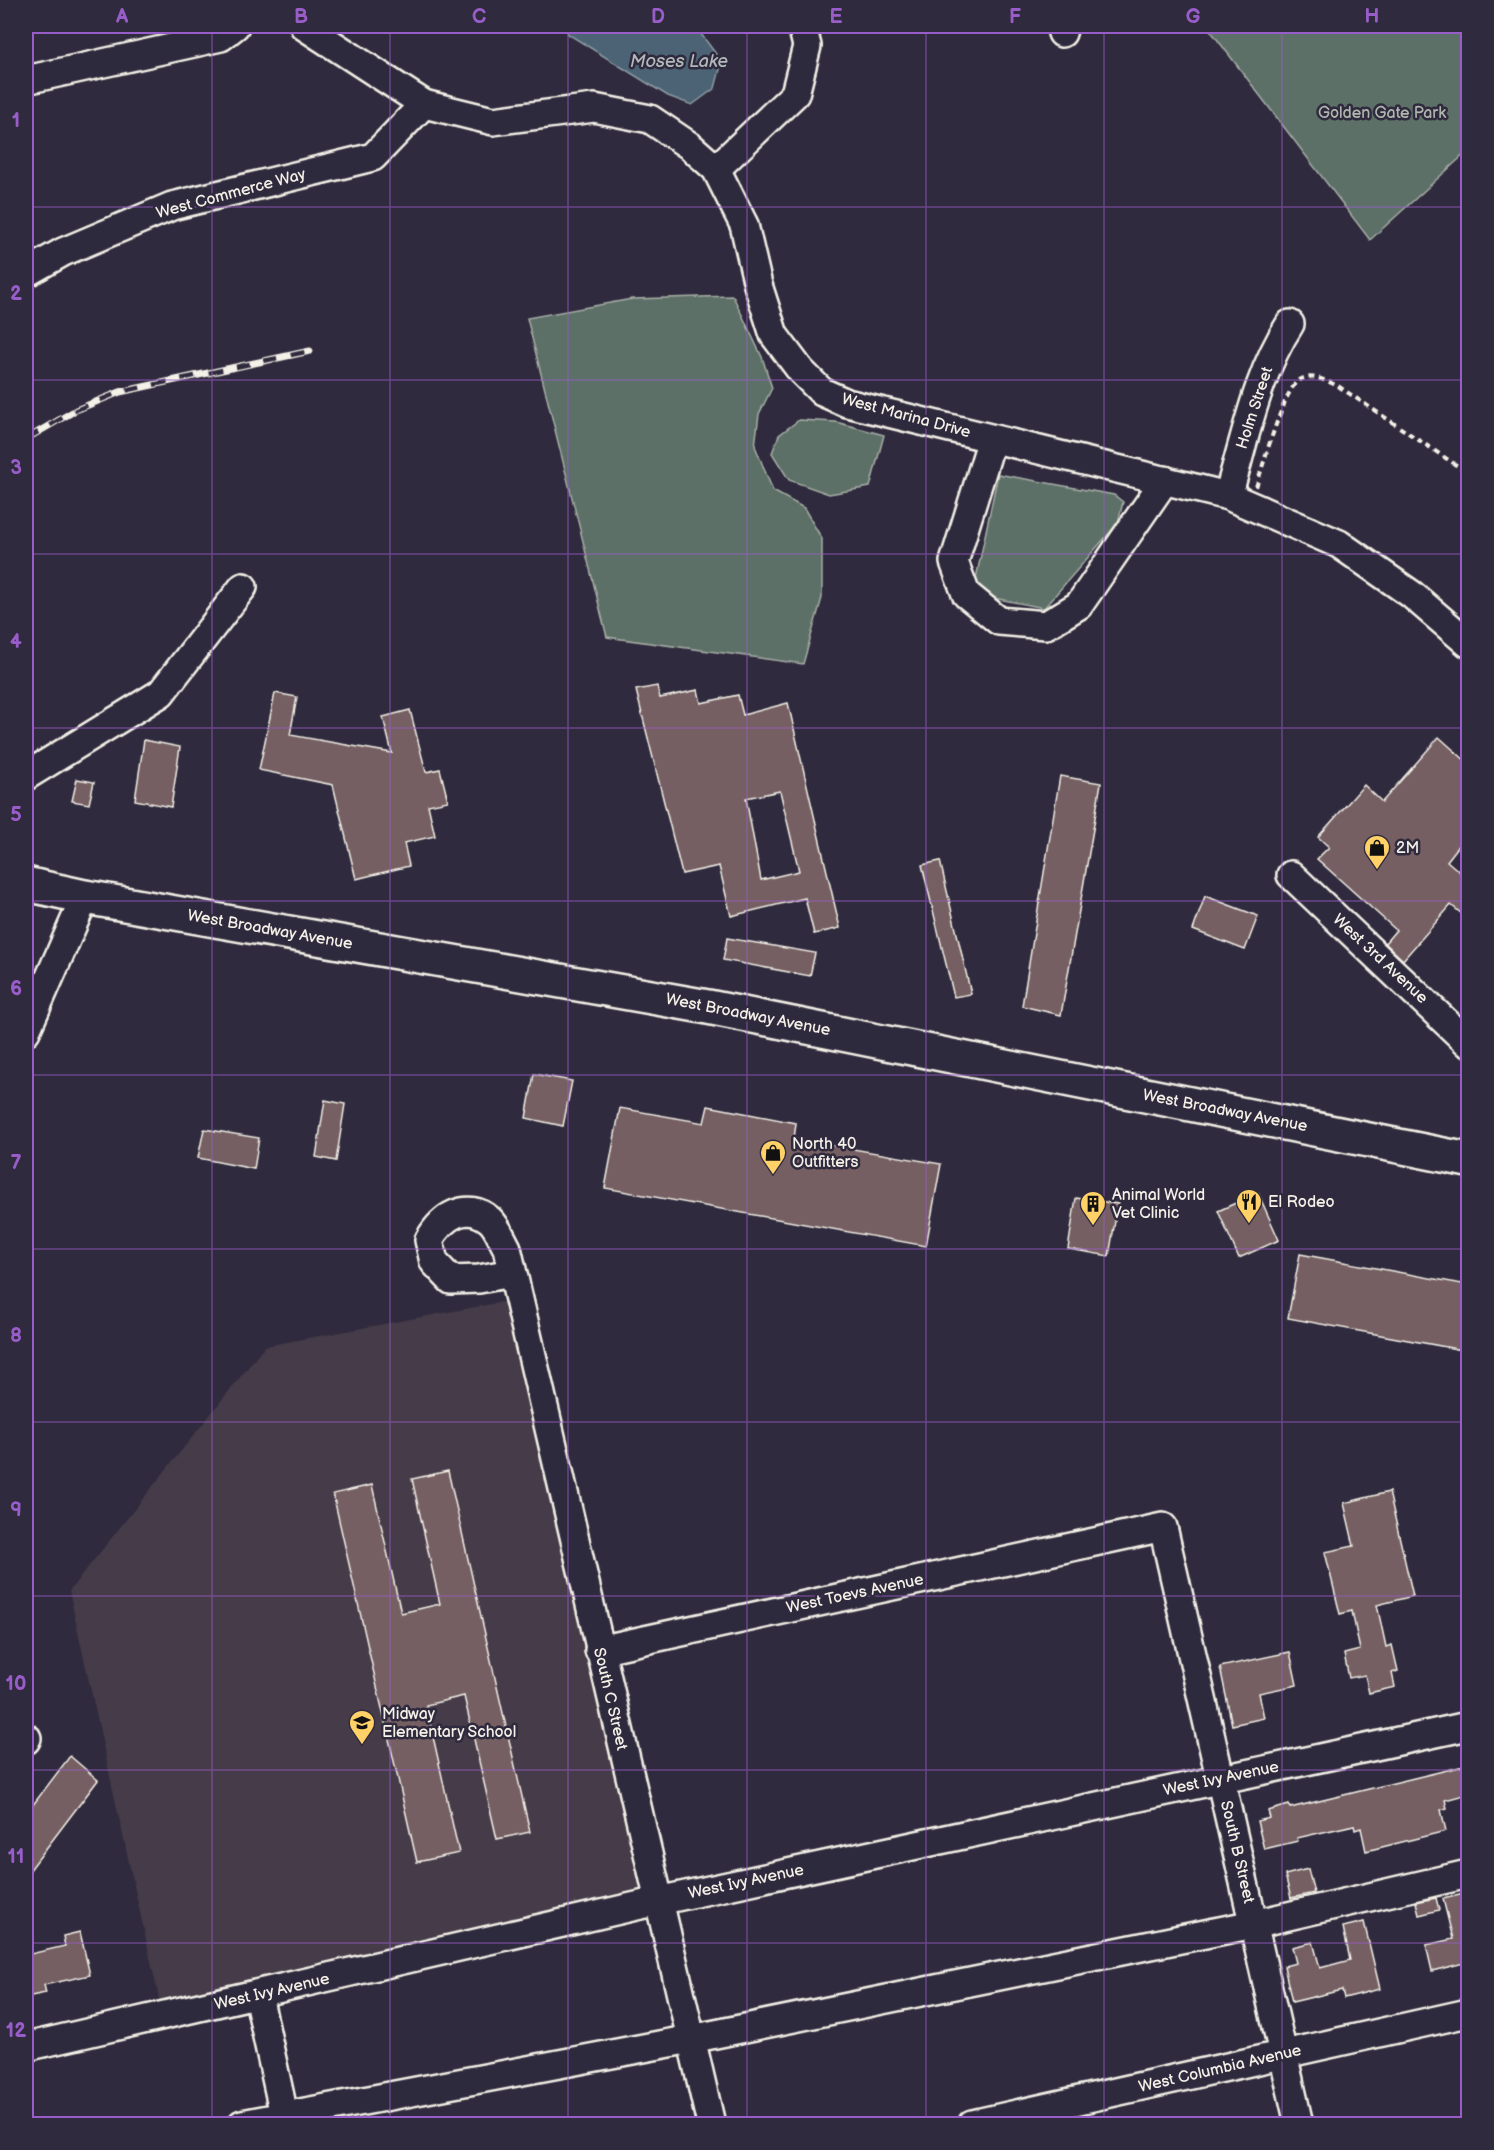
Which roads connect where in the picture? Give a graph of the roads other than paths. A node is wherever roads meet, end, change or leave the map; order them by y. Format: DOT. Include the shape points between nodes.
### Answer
graph roads {
  1 [pos="235,26"];
  2 [pos="304,26"];
  3 [pos="802,26"];
  4 [pos="26,80"];
  5 [pos="424,104"];
  6 [pos="716,169"];
  7 [pos="26,273"];
  8 [pos="1290,324"];
  9 [pos="992,439"];
  10 [pos="1166,480"];
  11 [pos="1239,501"];
  12 [pos="243,587"];
  13 [pos="1468,643"];
  14 [pos="26,776"];
  15 [pos="1291,875"];
  16 [pos="26,884"];
  17 [pos="85,897"];
  18 [pos="26,1031"];
  19 [pos="1468,1043"];
  20 [pos="1468,1160"];
  21 [pos="512,1273"];
  22 [pos="1111,1538"];
  23 [pos="599,1650"];
  24 [pos="1468,1726"];
  25 [pos="1221,1780"];
  26 [pos="1468,1874"];
  27 [pos="658,1900"];
  28 [pos="1254,1924"];
  29 [pos="258,1995"];
  30 [pos="1468,2013"];
  31 [pos="691,2038"];
  32 [pos="26,2048"];
  33 [pos="1283,2055"];
  34 [pos="285,2120"];
  35 [pos="242,2124"];
  36 [pos="711,2124"];
  37 [pos="972,2124"];
  38 [pos="1299,2124"];
  1 -- 4 [label="street" via="222,37"];
  2 -- 5 [label="street, West Marina Drive"];
  3 -- 6 [label="street" via="807,46 795,94"];
  5 -- 6 [label="street, West Marina Drive" via="493,121 594,108 650,119"];
  5 -- 7 [label="street, West Commerce Way" via="373,157 172,206 63,252"];
  6 -- 9 [label="street, West Marina Drive" via="744,225 774,335 822,392 847,403"];
  8 -- 11 [label="street, Holm Street" via="1257,395"];
  9 -- 10 [label="street, West Marina Drive"];
  9 -- 10 [label="street" via="954,562 966,594 999,621 1046,625 1079,605"];
  10 -- 11 [label="street, West Marina Drive"];
  11 -- 13 [label="street, West Marina Drive" via="1339,544 1412,594"];
  12 -- 14 [label="street" via="161,693"];
  15 -- 19 [label="street, West 3rd Avenue"];
  16 -- 17 [label="main road, West Broadway Avenue"];
  17 -- 18 [label="street"];
  17 -- 20 [label="main road, West Broadway Avenue" via="708,1007"];
  21 -- 23 [label="street, South C Street"];
  22 -- 23 [label="street, West Toevs Avenue"];
  22 -- 25 [label="street, South B Street" via="1163,1527"];
  23 -- 27 [label="street, South C Street"];
  24 -- 25 [label="street, West Ivy Avenue"];
  25 -- 27 [label="street, West Ivy Avenue"];
  25 -- 28 [label="street, South B Street"];
  26 -- 28 [label="street"];
  27 -- 29 [label="street, West Ivy Avenue"];
  27 -- 31 [label="street, South C Street"];
  28 -- 31 [label="street"];
  28 -- 33 [label="street, South B Street"];
  29 -- 32 [label="street, West Ivy Avenue"];
  29 -- 34 [label="street"];
  30 -- 33 [label="street, West Columbia Avenue"];
  31 -- 34 [label="street"];
  31 -- 36 [label="street, South C Street"];
  33 -- 37 [label="street, West Columbia Avenue"];
  33 -- 38 [label="street, South B Street"];
  34 -- 35 [label="street"];
}
